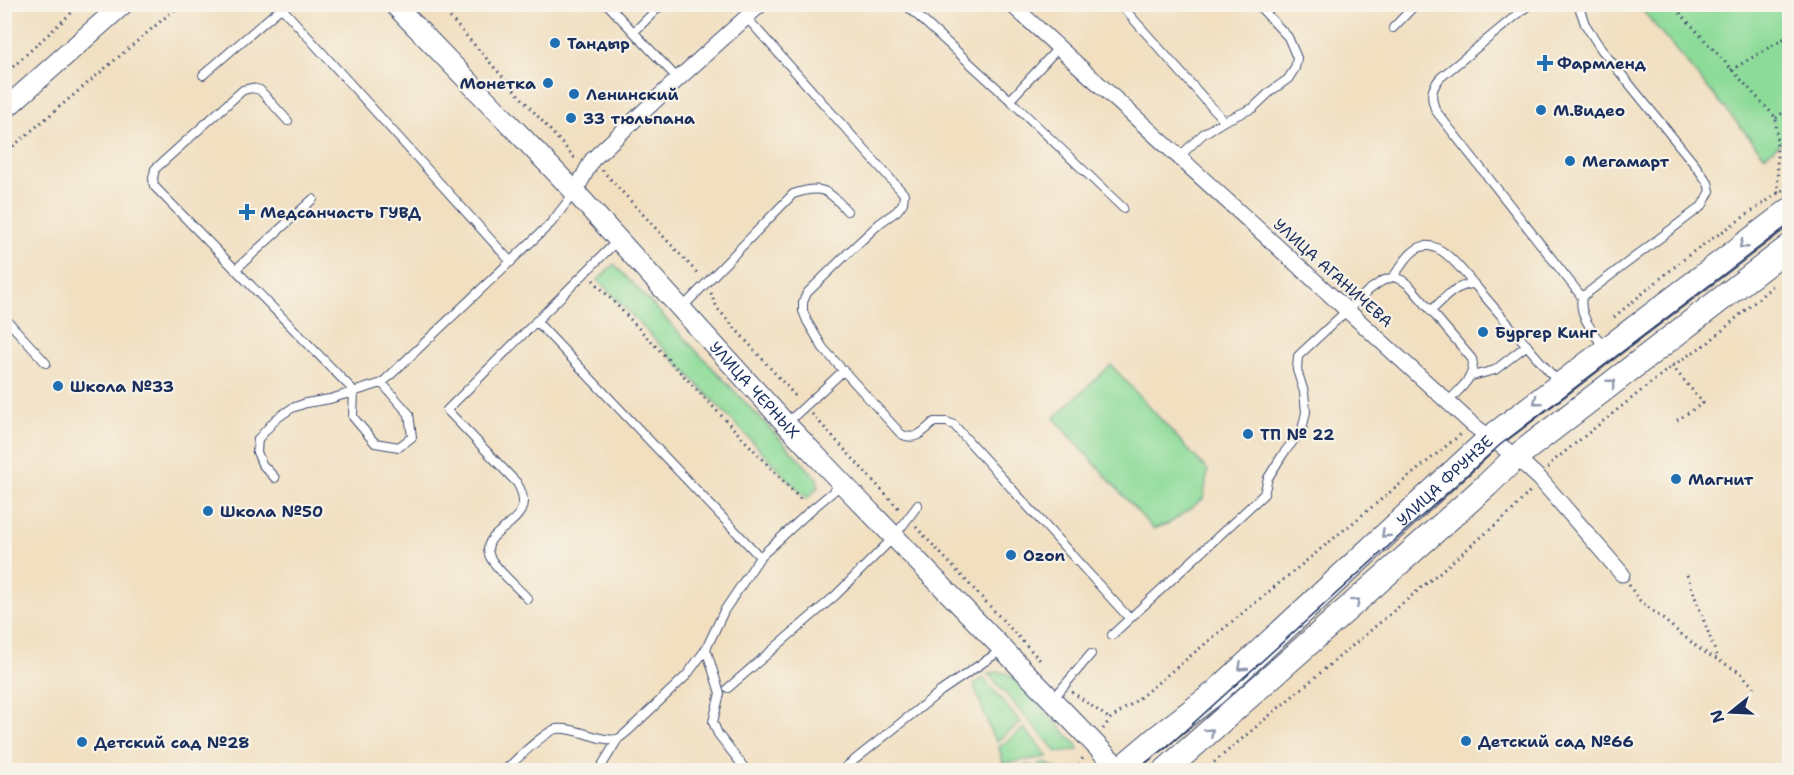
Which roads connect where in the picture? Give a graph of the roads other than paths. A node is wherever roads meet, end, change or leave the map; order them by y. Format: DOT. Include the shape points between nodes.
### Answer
graph roads {
  1 [pos="123,4"];
  2 [pos="394,4"];
  3 [pos="607,4"];
  4 [pos="662,4"];
  5 [pos="761,4"];
  6 [pos="905,4"];
  7 [pos="1011,4"];
  8 [pos="1120,4"];
  9 [pos="1257,4"];
  10 [pos="1416,4"];
  11 [pos="1530,4"];
  12 [pos="1578,4"];
  13 [pos="282,6"];
  14 [pos="747,18"];
  15 [pos="1393,28"];
  16 [pos="633,32"];
  17 [pos="1059,47"];
  18 [pos="203,75"];
  19 [pos="678,79"];
  20 [pos="1010,100"];
  21 [pos="4,110"];
  22 [pos="288,121"];
  23 [pos="1224,121"];
  24 [pos="1179,156"];
  25 [pos="575,192"];
  26 [pos="313,199"];
  27 [pos="1784,201"];
  28 [pos="1123,208"];
  29 [pos="847,211"];
  30 [pos="618,240"];
  31 [pos="1788,249"];
  32 [pos="511,262"];
  33 [pos="235,270"];
  34 [pos="1393,277"];
  35 [pos="1474,284"];
  36 [pos="1582,297"];
  37 [pos="682,309"];
  38 [pos="1347,311"];
  39 [pos="1431,311"];
  40 [pos="4,317"];
  41 [pos="536,321"];
  42 [pos="1600,342"];
  43 [pos="1527,345"];
  44 [pos="46,363"];
  45 [pos="843,371"];
  46 [pos="1472,376"];
  47 [pos="382,383"];
  48 [pos="1559,383"];
  49 [pos="354,391"];
  50 [pos="1448,402"];
  51 [pos="786,424"];
  52 [pos="1481,431"];
  53 [pos="1516,457"];
  54 [pos="275,478"];
  55 [pos="843,484"];
  56 [pos="918,505"];
  57 [pos="894,537"];
  58 [pos="760,557"];
  59 [pos="1622,574"];
  60 [pos="528,599"];
  61 [pos="1129,618"];
  62 [pos="1112,635"];
  63 [pos="706,649"];
  64 [pos="1004,649"];
  65 [pos="1091,654"];
  66 [pos="728,688"];
  67 [pos="1059,693"];
  68 [pos="618,739"];
  69 [pos="1120,770"];
  70 [pos="505,771"];
  71 [pos="599,771"];
  72 [pos="746,771"];
  73 [pos="842,771"];
  74 [pos="1166,771"];
  1 -- 21 [label="street"];
  2 -- 25 [label="street, УЛИЦА ЧЕРНЫХ"];
  3 -- 16 [label="lane"];
  4 -- 16 [label="lane"];
  5 -- 14 [label="street"];
  6 -- 20 [label="lane"];
  7 -- 17 [label="street, УЛИЦА АГАНИЧЕВА"];
  8 -- 23 [label="lane"];
  9 -- 23 [label="lane" via="1288,37 1297,58 1288,79 1253,108"];
  10 -- 15 [label="lane"];
  11 -- 36 [label="lane" via="1440,78 1431,93 1432,102"];
  12 -- 36 [label="lane" via="1600,49 1695,165 1710,192 1702,206"];
  13 -- 18 [label="lane"];
  13 -- 32 [label="lane"];
  14 -- 19 [label="street"];
  14 -- 45 [label="lane" via="904,194 897,211 849,252 807,293 803,302 813,333"];
  16 -- 19 [label="lane"];
  17 -- 20 [label="lane"];
  17 -- 24 [label="street, УЛИЦА АГАНИЧЕВА"];
  19 -- 25 [label="street" via="592,160"];
  20 -- 28 [label="lane"];
  22 -- 33 [label="lane" via="260,90 243,90 155,169 154,186"];
  23 -- 24 [label="lane"];
  24 -- 38 [label="street, УЛИЦА АГАНИЧЕВА"];
  25 -- 30 [label="street, УЛИЦА ЧЕРНЫХ"];
  25 -- 32 [label="lane" via="551,223"];
  26 -- 33 [label="lane"];
  27 -- 42 [label="main road, УЛИЦА ФРУНЗЕ, one-way"];
  29 -- 37 [label="lane" via="825,191 794,194"];
  30 -- 37 [label="street, УЛИЦА ЧЕРНЫХ"];
  30 -- 41 [label="lane"];
  53 -- 31 [label="main road, УЛИЦА ФРУНЗЕ, one-way"];
  32 -- 47 [label="lane"];
  33 -- 49 [label="lane"];
  34 -- 35 [label="lane" via="1414,250 1432,246 1442,249"];
  34 -- 38 [label="lane" via="1369,290"];
  34 -- 39 [label="lane" via="1410,286"];
  35 -- 39 [label="lane" via="1452,290"];
  35 -- 43 [label="lane"];
  36 -- 42 [label="lane" via="1583,315"];
  37 -- 51 [label="street, УЛИЦА ЧЕРНЫХ"];
  38 -- 50 [label="street, УЛИЦА АГАНИЧЕВА"];
  38 -- 61 [label="lane" via="1298,356 1306,412 1302,430 1268,478 1264,494"];
  39 -- 46 [label="lane" via="1472,359"];
  40 -- 44 [label="lane"];
  41 -- 58 [label="lane"];
  41 -- 60 [label="lane" via="447,410 522,491 521,513 490,540 488,549 491,559"];
  42 -- 48 [label="main road, УЛИЦА ФРУНЗЕ"];
  43 -- 46 [label="lane" via="1495,370"];
  43 -- 48 [label="lane"];
  45 -- 51 [label="lane"];
  45 -- 61 [label="lane" via="905,437 919,435 934,422 954,425"];
  46 -- 50 [label="lane"];
  47 -- 49 [label="lane"];
  47 -- 49 [label="lane" via="409,414 412,437 399,447 375,443 353,417"];
  48 -- 52 [label="main road, УЛИЦА ФРУНЗЕ, one-way"];
  49 -- 54 [label="lane" via="292,408 266,430 258,439 257,452"];
  50 -- 52 [label="street, УЛИЦА АГАНИЧЕВА"];
  51 -- 55 [label="street, УЛИЦА ЧЕРНЫХ"];
  52 -- 53 [label="street, УЛИЦА АГАНИЧЕВА"];
  52 -- 69 [label="main road, УЛИЦА ФРУНЗЕ, one-way" via="1215,693"];
  53 -- 59 [label="street, УЛИЦА АГАНИЧЕВА" via="1540,479"];
  74 -- 53 [label="main road, УЛИЦА ФРУНЗЕ, one-way"];
  55 -- 57 [label="street, УЛИЦА ЧЕРНЫХ"];
  55 -- 58 [label="lane"];
  56 -- 57 [label="lane"];
  57 -- 64 [label="street, УЛИЦА ЧЕРНЫХ"];
  57 -- 66 [label="lane" via="836,595"];
  58 -- 63 [label="lane" via="724,612"];
  61 -- 62 [label="lane"];
  63 -- 68 [label="lane" via="686,676"];
  63 -- 72 [label="lane" via="720,693 712,722"];
  64 -- 67 [label="street, УЛИЦА ЧЕРНЫХ"];
  64 -- 73 [label="lane" via="941,691"];
  65 -- 67 [label="lane"];
  67 -- 69 [label="street, УЛИЦА ЧЕРНЫХ"];
  68 -- 70 [label="lane" via="555,729"];
  68 -- 71 [label="lane"];
}
